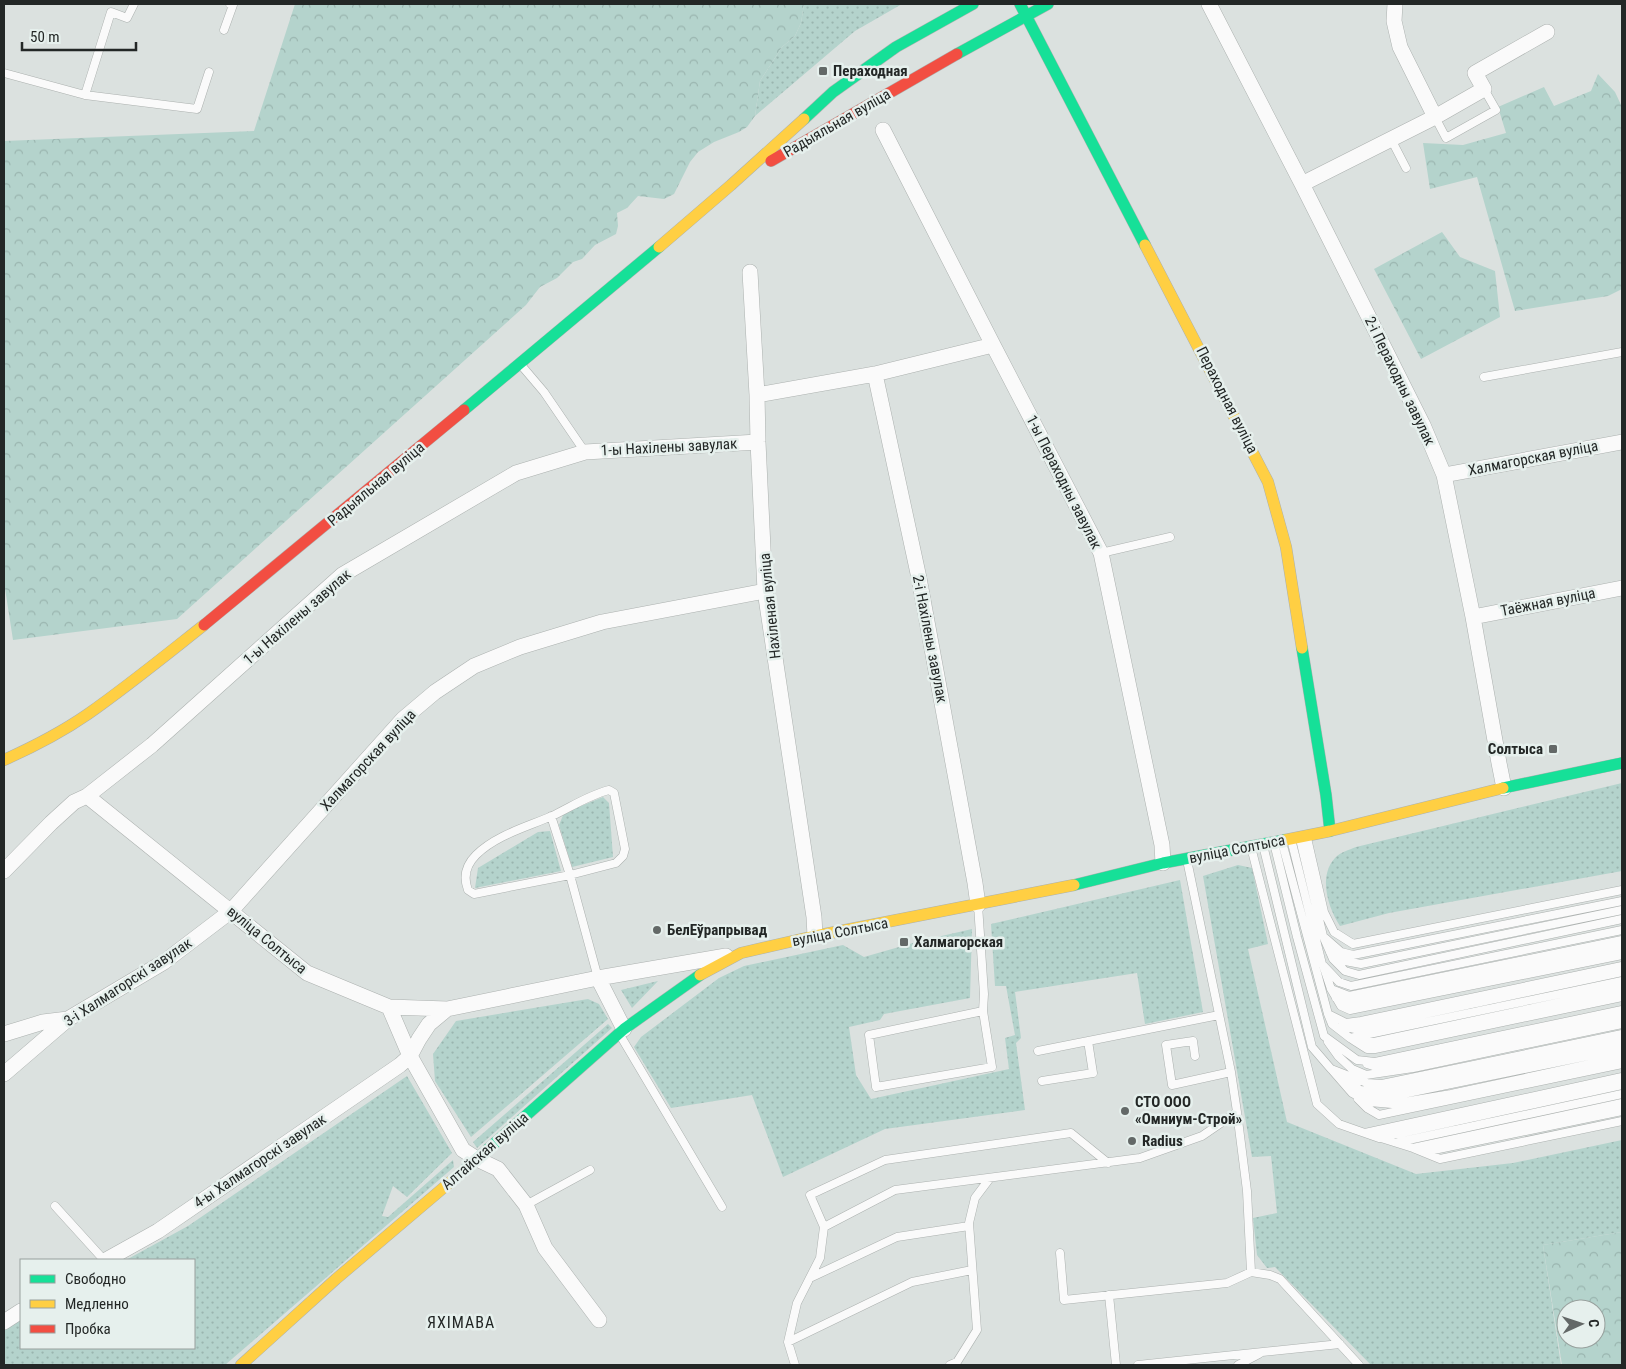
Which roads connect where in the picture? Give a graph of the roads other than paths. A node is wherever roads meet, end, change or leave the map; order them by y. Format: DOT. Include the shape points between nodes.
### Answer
graph roads {
  1 [pos="134,4"];
  2 [pos="230,4"];
  3 [pos="973,4"];
  4 [pos="1020,4"];
  5 [pos="1048,4"];
  6 [pos="1210,4"];
  7 [pos="1395,4"];
  8 [pos="1027,16"];
  9 [pos="224,30"];
  10 [pos="1547,32"];
  11 [pos="210,72"];
  12 [pos="4,73"];
  13 [pos="1484,89"];
  14 [pos="86,95"];
  15 [pos="1435,117"];
  16 [pos="883,130"];
  17 [pos="1391,139"];
  18 [pos="1406,168"];
  19 [pos="1302,184"];
  20 [pos="731,185"];
  21 [pos="750,272"];
  22 [pos="993,345"];
  23 [pos="1622,352"];
  24 [pos="519,363"];
  25 [pos="875,374"];
  26 [pos="1484,377"];
  27 [pos="757,394"];
  28 [pos="758,442"];
  29 [pos="1622,442"];
  30 [pos="585,452"];
  31 [pos="1444,475"];
  32 [pos="1170,537"];
  33 [pos="1101,553"];
  34 [pos="1622,588"];
  35 [pos="766,591"];
  36 [pos="1473,617"];
  37 [pos="4,760"];
  38 [pos="1622,762"];
  39 [pos="1504,788"];
  40 [pos="87,796"];
  41 [pos="551,816"];
  42 [pos="1330,831"];
  43 [pos="1286,839"];
  44 [pos="1251,846"];
  45 [pos="1187,858"];
  46 [pos="1163,862"];
  47 [pos="4,871"];
  48 [pos="570,875"];
  49 [pos="1622,890"];
  50 [pos="1622,901"];
  51 [pos="978,905"];
  52 [pos="1622,910"];
  53 [pos="231,911"];
  54 [pos="1622,919"];
  55 [pos="1622,930"];
  56 [pos="815,936"];
  57 [pos="1323,936"];
  58 [pos="1622,940"];
  59 [pos="1622,947"];
  60 [pos="1330,952"];
  61 [pos="741,953"];
  62 [pos="1622,955"];
  63 [pos="1322,964"];
  64 [pos="1622,966"];
  65 [pos="1622,972"];
  66 [pos="598,978"];
  67 [pos="1622,981"];
  68 [pos="1622,988"];
  69 [pos="1331,989"];
  70 [pos="1622,997"];
  71 [pos="1336,998"];
  72 [pos="389,1008"];
  73 [pos="447,1009"];
  74 [pos="1622,1010"];
  75 [pos="983,1011"];
  76 [pos="1328,1014"];
  77 [pos="1219,1015"];
  78 [pos="1622,1018"];
  79 [pos="68,1019"];
  80 [pos="1332,1024"];
  81 [pos="1622,1024"];
  82 [pos="622,1031"];
  83 [pos="4,1034"];
  84 [pos="1622,1034"];
  85 [pos="1324,1036"];
  86 [pos="1353,1040"];
  87 [pos="1088,1041"];
  88 [pos="1622,1042"];
  89 [pos="1622,1049"];
  90 [pos="1038,1051"];
  91 [pos="410,1056"];
  92 [pos="1195,1056"];
  93 [pos="1622,1057"];
  94 [pos="1357,1060"];
  95 [pos="1622,1064"];
  96 [pos="1331,1069"];
  97 [pos="1231,1072"];
  98 [pos="4,1074"];
  99 [pos="1622,1077"];
  100 [pos="1042,1082"];
  101 [pos="1622,1085"];
  102 [pos="1356,1092"];
  103 [pos="1622,1094"];
  104 [pos="1622,1103"];
  105 [pos="1622,1111"];
  106 [pos="1237,1112"];
  107 [pos="1622,1122"];
  108 [pos="1364,1133"];
  109 [pos="1379,1138"];
  110 [pos="1398,1142"];
  111 [pos="1413,1148"];
  112 [pos="1424,1152"];
  113 [pos="476,1159"];
  114 [pos="1108,1163"];
  115 [pos="590,1170"];
  116 [pos="990,1178"];
  117 [pos="526,1205"];
  118 [pos="55,1206"];
  119 [pos="722,1206"];
  120 [pos="969,1226"];
  121 [pos="824,1227"];
  122 [pos="1060,1253"];
  123 [pos="104,1259"];
  124 [pos="107,1259"];
  125 [pos="972,1270"];
  126 [pos="1251,1272"];
  127 [pos="810,1278"];
  128 [pos="1109,1295"];
  129 [pos="20,1312"];
  130 [pos="599,1320"];
  131 [pos="4,1322"];
  132 [pos="788,1342"];
  133 [pos="1340,1344"];
  134 [pos="1262,1352"];
  135 [pos="240,1365"];
  136 [pos="795,1365"];
  137 [pos="950,1365"];
  138 [pos="1116,1365"];
  139 [pos="1138,1365"];
  140 [pos="1238,1365"];
  141 [pos="1359,1365"];
  1 -- 14 [label="lane" via="127,18 111,12"];
  2 -- 9 [label="lane" via="233,5"];
  3 -- 20 [label="main road, Радыяльная вуліца" via="896,47 833,92"];
  4 -- 8 [label="main road, Пераходная вуліца"];
  5 -- 8 [label="main road, Радыяльная вуліца"];
  6 -- 19 [label="street, 2-і Пераходны завулак"];
  7 -- 15 [label="street" via="1394,21 1400,46"];
  8 -- 20 [label="main road, Радыяльная вуліца"];
  8 -- 42 [label="main road, Пераходная вуліца" via="1268,482 1286,547"];
  10 -- 13 [label="street" via="1475,73"];
  11 -- 14 [label="lane" via="196,109"];
  12 -- 14 [label="lane"];
  13 -- 15 [label="street"];
  13 -- 15 [label="lane" via="1496,110 1446,138"];
  15 -- 17 [label="street"];
  16 -- 22 [label="street, 1-ы Пераходны завулак"];
  17 -- 18 [label="lane"];
  17 -- 19 [label="street"];
  19 -- 31 [label="street, 2-і Пераходны завулак" via="1423,425"];
  20 -- 24 [label="main road, Радыяльная вуліца"];
  21 -- 27 [label="street, Нахіленая вуліца"];
  22 -- 25 [label="street"];
  22 -- 33 [label="street, 1-ы Пераходны завулак"];
  23 -- 26 [label="lane"];
  24 -- 30 [label="lane" via="544,392"];
  24 -- 37 [label="main road, Радыяльная вуліца" via="148,670 87,715"];
  25 -- 27 [label="street"];
  25 -- 51 [label="street, 2-і Нахілены завулак" via="919,578"];
  27 -- 28 [label="street, Нахіленая вуліца"];
  28 -- 30 [label="street, 1-ы Нахілены завулак"];
  28 -- 35 [label="street, Нахіленая вуліца"];
  29 -- 31 [label="street, Халмагорская вуліца"];
  30 -- 40 [label="street, 1-ы Нахілены завулак" via="516,473 342,575 152,746"];
  31 -- 36 [label="street, 2-і Пераходны завулак"];
  32 -- 33 [label="lane"];
  33 -- 46 [label="street, 1-ы Пераходны завулак"];
  34 -- 36 [label="street, Таёжная вуліца"];
  35 -- 53 [label="street, Халмагорская вуліца" via="602,622 520,647 474,666 403,719"];
  35 -- 56 [label="street, Нахіленая вуліца"];
  36 -- 39 [label="street, 2-і Пераходны завулак"];
  38 -- 39 [label="main road, вуліца Солтыса"];
  39 -- 42 [label="main road, вуліца Солтыса"];
  40 -- 47 [label="street, 1-ы Нахілены завулак" via="74,802"];
  40 -- 53 [label="street, вуліца Солтыса"];
  41 -- 48 [label="lane"];
  41 -- 48 [label="lane" via="600,792 608,790 614,793 625,849 623,856 616,863"];
  41 -- 48 [label="lane" via="496,840 476,855 466,869 465,882 474,894"];
  42 -- 43 [label="main road, вуліца Солтыса"];
  43 -- 44 [label="main road, вуліца Солтыса"];
  43 -- 49 [label="lane" via="1334,932 1353,944"];
  43 -- 57 [label="lane"];
  43 -- 63 [label="lane"];
  43 -- 76 [label="lane"];
  43 -- 85 [label="lane" via="1297,937"];
  43 -- 96 [label="lane" via="1312,1047"];
  44 -- 45 [label="main road, вуліца Солтыса"];
  44 -- 108 [label="lane" via="1317,1104 1339,1124"];
  45 -- 46 [label="main road, вуліца Солтыса"];
  45 -- 77 [label="lane"];
  46 -- 51 [label="main road, вуліца Солтыса" via="1098,880"];
  48 -- 66 [label="lane"];
  50 -- 57 [label="lane" via="1354,955 1341,952"];
  51 -- 56 [label="main road, вуліца Солтыса"];
  51 -- 75 [label="lane"];
  52 -- 60 [label="lane" via="1361,964 1346,961"];
  53 -- 72 [label="street, вуліца Солтыса" via="307,973"];
  53 -- 79 [label="street, 3-і Халмагорскі завулак" via="164,962"];
  54 -- 60 [label="lane" via="1359,975 1346,971"];
  55 -- 63 [label="lane" via="1351,986 1339,982"];
  56 -- 61 [label="main road, вуліца Солтыса"];
  57 -- 60 [label="lane"];
  58 -- 69 [label="lane" via="1349,996"];
  59 -- 71 [label="lane" via="1349,1003"];
  61 -- 66 [label="street, вуліца Солтыса"];
  61 -- 82 [label="main road, Алтайская вуліца" via="698,976"];
  62 -- 71 [label="lane" via="1350,1010 1341,1006"];
  63 -- 69 [label="lane"];
  64 -- 76 [label="lane" via="1362,1021 1346,1023"];
  65 -- 80 [label="lane" via="1355,1029"];
  66 -- 73 [label="street, вуліца Солтыса"];
  66 -- 82 [label="street"];
  67 -- 86 [label="lane"];
  68 -- 86 [label="lane" via="1374,1042"];
  69 -- 71 [label="lane"];
  70 -- 86 [label="lane" via="1375,1049 1367,1049"];
  72 -- 73 [label="street, вуліца Солтыса"];
  72 -- 91 [label="street"];
  73 -- 91 [label="street" via="429,1024"];
  74 -- 94 [label="lane" via="1375,1062"];
  75 -- 75 [label="lane" via="992,1067 876,1086 870,1035"];
  76 -- 80 [label="lane"];
  77 -- 87 [label="lane"];
  77 -- 97 [label="lane"];
  78 -- 94 [label="lane" via="1402,1064 1376,1067"];
  79 -- 83 [label="street" via="43,1022"];
  79 -- 98 [label="street, 3-і Халмагорскі завулак"];
  80 -- 86 [label="lane"];
  81 -- 85 [label="lane" via="1366,1075 1352,1069"];
  82 -- 113 [label="main road, Алтайская вуліца"];
  82 -- 119 [label="lane"];
  84 -- 96 [label="lane" via="1382,1084"];
  85 -- 94 [label="lane"];
  87 -- 90 [label="lane"];
  87 -- 100 [label="lane" via="1093,1073"];
  88 -- 102 [label="lane" via="1383,1092"];
  89 -- 102 [label="lane" via="1398,1095 1379,1098"];
  91 -- 113 [label="street" via="463,1150"];
  91 -- 124 [label="street, 4-ы Халмагорскі завулак" via="400,1066 158,1231"];
  92 -- 97 [label="lane" via="1193,1041 1166,1045 1172,1084"];
  93 -- 102 [label="lane" via="1392,1104 1369,1102"];
  95 -- 102 [label="lane" via="1379,1115 1366,1108"];
  96 -- 102 [label="lane"];
  97 -- 106 [label="lane"];
  99 -- 108 [label="lane"];
  101 -- 109 [label="lane"];
  103 -- 110 [label="lane"];
  104 -- 111 [label="lane"];
  105 -- 112 [label="lane"];
  106 -- 114 [label="lane" via="1202,1136 1140,1158"];
  106 -- 126 [label="lane" via="1247,1191"];
  107 -- 112 [label="lane" via="1440,1159"];
  108 -- 109 [label="lane"];
  109 -- 110 [label="lane"];
  110 -- 111 [label="lane"];
  111 -- 112 [label="lane"];
  113 -- 117 [label="street" via="498,1169"];
  113 -- 135 [label="main road, Алтайская вуліца"];
  114 -- 116 [label="lane"];
  114 -- 121 [label="lane" via="1072,1133 885,1160 810,1195"];
  115 -- 117 [label="lane"];
  116 -- 120 [label="lane" via="975,1198"];
  116 -- 121 [label="lane" via="894,1190"];
  117 -- 130 [label="street" via="545,1248"];
  118 -- 123 [label="lane"];
  120 -- 125 [label="lane"];
  120 -- 127 [label="lane" via="897,1237"];
  121 -- 127 [label="lane" via="820,1258"];
  122 -- 128 [label="lane" via="1064,1300"];
  125 -- 132 [label="lane" via="912,1282"];
  125 -- 137 [label="lane" via="976,1330 957,1362"];
  126 -- 128 [label="lane" via="1227,1283"];
  126 -- 133 [label="lane" via="1280,1278"];
  127 -- 132 [label="lane" via="797,1304"];
  128 -- 138 [label="lane"];
  129 -- 131 [label="street"];
  132 -- 136 [label="lane"];
  133 -- 134 [label="lane"];
  133 -- 141 [label="lane"];
  134 -- 139 [label="lane"];
  134 -- 140 [label="lane"];
}
